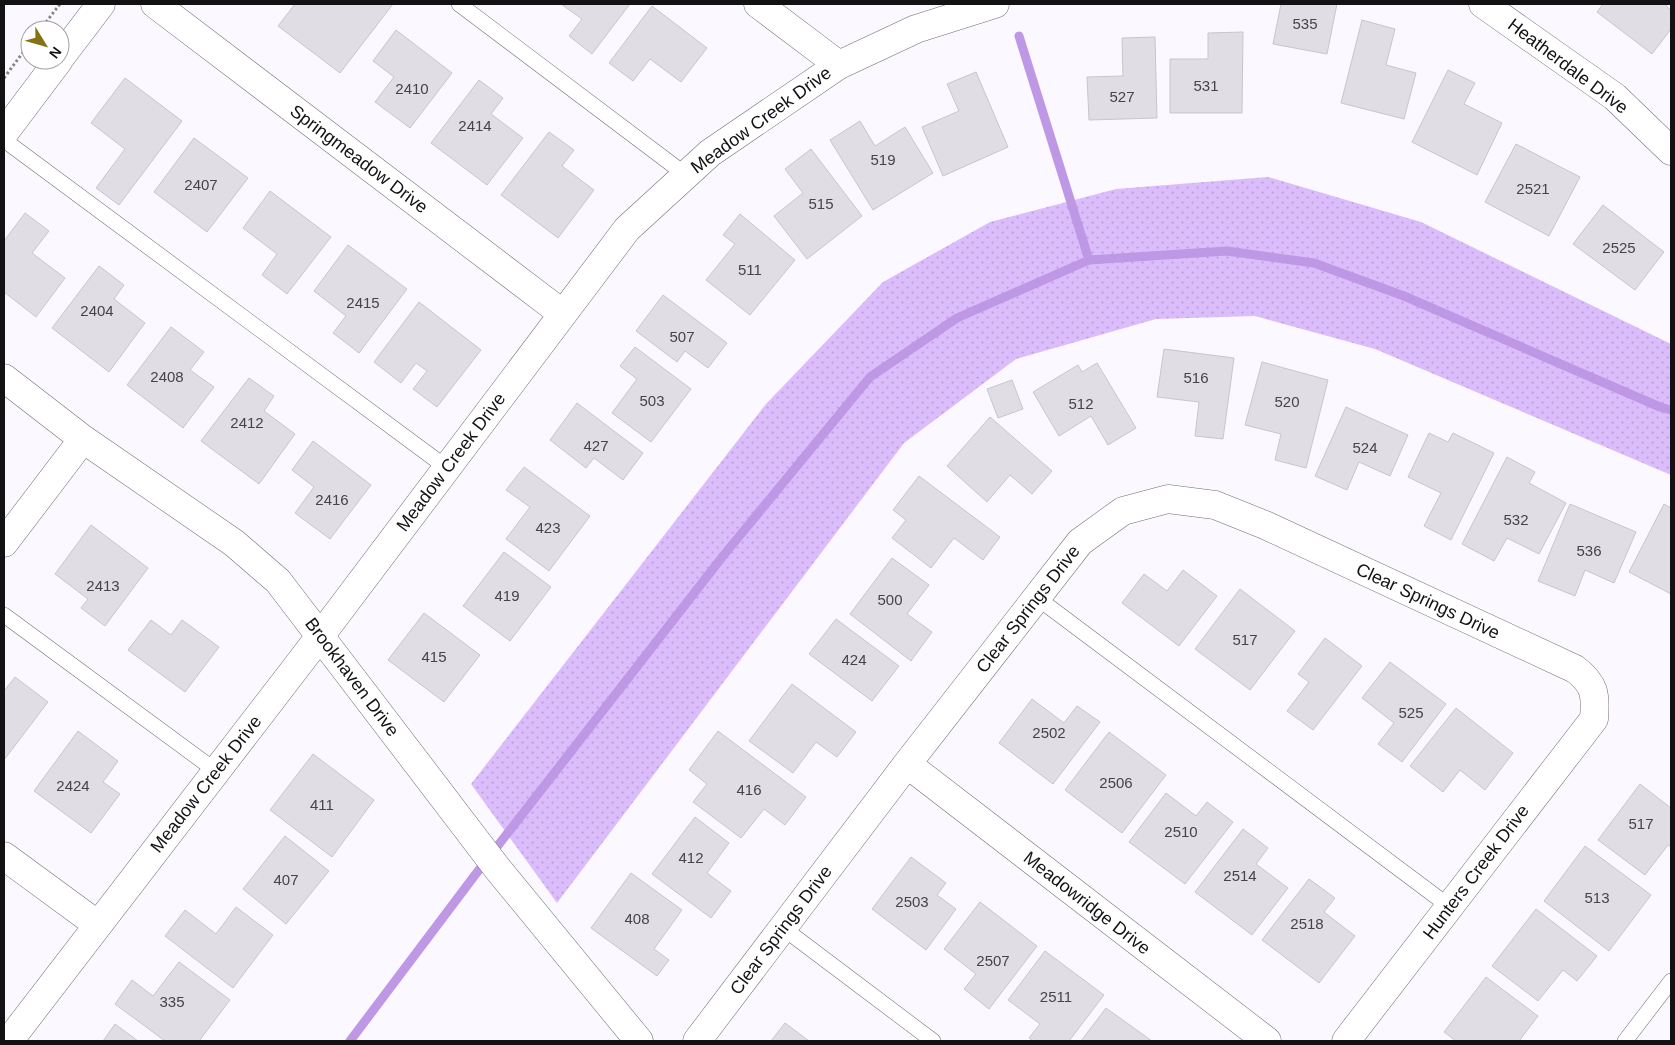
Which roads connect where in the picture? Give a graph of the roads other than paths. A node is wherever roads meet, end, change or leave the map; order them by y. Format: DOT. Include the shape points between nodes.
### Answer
graph roads {
  1 [pos="101,4"];
  2 [pos="155,4"];
  3 [pos="459,4"];
  4 [pos="758,4"];
  5 [pos="995,4"];
  6 [pos="1484,4"];
  7 [pos="70,45"];
  8 [pos="838,64"];
  9 [pos="51,70"];
  10 [pos="4,133"];
  11 [pos="4,140"];
  12 [pos="1671,151"];
  13 [pos="686,175"];
  14 [pos="563,314"];
  15 [pos="4,378"];
  16 [pos="83,439"];
  17 [pos="448,468"];
  18 [pos="4,543"];
  19 [pos="1036,597"];
  20 [pos="4,615"];
  21 [pos="321,636"];
  22 [pos="1596,699"];
  23 [pos="906,764"];
  24 [pos="216,771"];
  25 [pos="4,856"];
  26 [pos="1450,907"];
  27 [pos="98,925"];
  28 [pos="783,928"];
  29 [pos="1671,981"];
  30 [pos="9,1041"];
  31 [pos="639,1041"];
  32 [pos="697,1041"];
  33 [pos="933,1041"];
  34 [pos="1267,1041"];
  35 [pos="1346,1041"];
  36 [pos="1625,1041"];
  1 -- 7 [label="street"];
  2 -- 14 [label="street, Springmeadow Drive"];
  3 -- 13 [label="lane"];
  4 -- 8 [label="street"];
  5 -- 8 [label="street, Meadow Creek Drive" via="916,29"];
  6 -- 12 [label="street, Heatherdale Drive" via="1615,96"];
  8 -- 13 [label="street, Meadow Creek Drive" via="710,153"];
  9 -- 10 [label="street"];
  11 -- 17 [label="lane"];
  13 -- 14 [label="street, Meadow Creek Drive" via="627,229"];
  14 -- 17 [label="street, Meadow Creek Drive"];
  15 -- 16 [label="street, Brookhaven Drive"];
  16 -- 18 [label="street"];
  16 -- 21 [label="street, Brookhaven Drive" via="234,543 278,581"];
  17 -- 21 [label="street, Meadow Creek Drive"];
  19 -- 22 [label="street, Clear Springs Drive" via="1080,542 1123,511 1168,499 1215,505 1575,669 1588,680"];
  19 -- 23 [label="street, Clear Springs Drive"];
  19 -- 26 [label="lane"];
  20 -- 24 [label="lane"];
  21 -- 24 [label="street, Meadow Creek Drive"];
  21 -- 31 [label="street, Brookhaven Drive" via="460,820"];
  22 -- 26 [label="street, Hunters Creek Drive" via="1594,718"];
  23 -- 28 [label="street, Clear Springs Drive"];
  23 -- 34 [label="street, Meadowridge Drive"];
  24 -- 27 [label="street, Meadow Creek Drive"];
  25 -- 27 [label="street"];
  26 -- 35 [label="street, Hunters Creek Drive"];
  27 -- 30 [label="street, Meadow Creek Drive"];
  28 -- 32 [label="street, Clear Springs Drive"];
  28 -- 33 [label="lane"];
  29 -- 36 [label="lane"];
}
